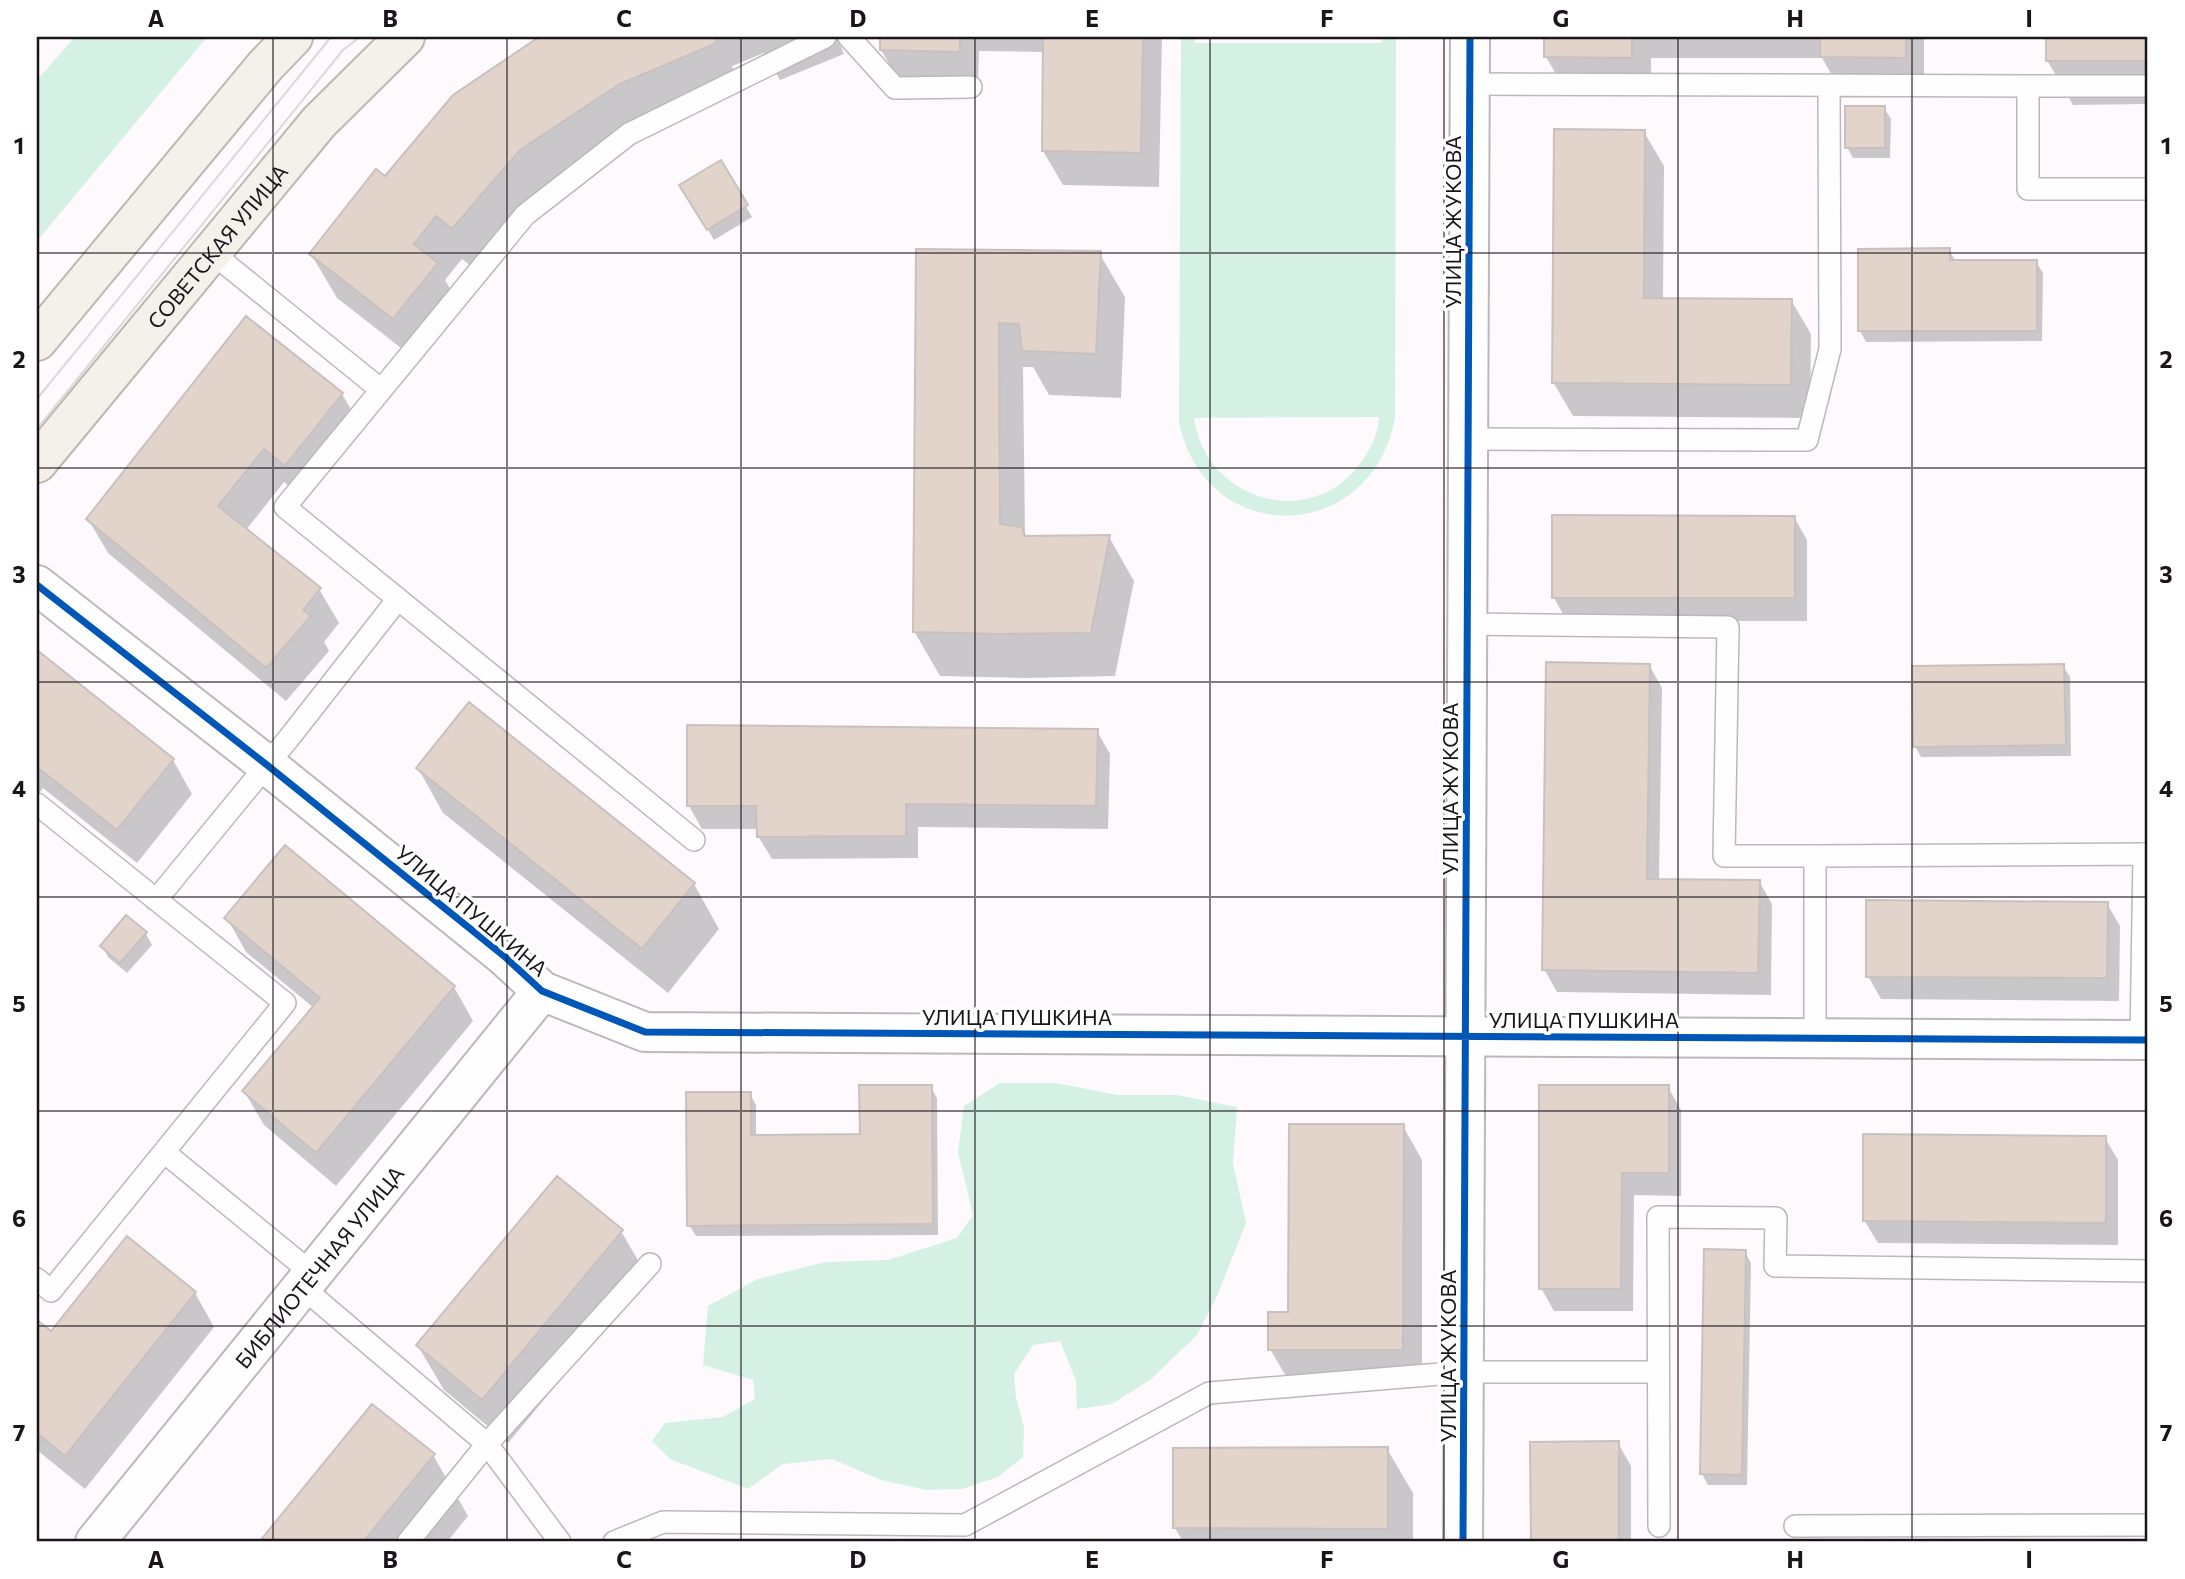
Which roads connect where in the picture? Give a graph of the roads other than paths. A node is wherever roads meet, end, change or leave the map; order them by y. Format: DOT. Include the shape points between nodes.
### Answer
graph roads {
  1 [pos="293,37"];
  2 [pos="405,37"];
  3 [pos="825,37"];
  4 [pos="849,37"];
  5 [pos="1470,37"];
  6 [pos="1470,84"];
  7 [pos="1829,86"];
  8 [pos="2028,86"];
  9 [pos="2148,86"];
  10 [pos="971,87"];
  11 [pos="2148,190"];
  12 [pos="211,252"];
  13 [pos="37,341"];
  14 [pos="380,389"];
  15 [pos="1468,439"];
  16 [pos="37,463"];
  17 [pos="37,585"];
  18 [pos="398,599"];
  19 [pos="1467,624"];
  20 [pos="267,765"];
  21 [pos="37,804"];
  22 [pos="694,840"];
  23 [pos="2146,854"];
  24 [pos="1815,856"];
  25 [pos="156,900"];
  26 [pos="542,992"];
  27 [pos="1465,1036"];
  28 [pos="1815,1038"];
  29 [pos="2144,1040"];
  30 [pos="164,1152"];
  31 [pos="650,1264"];
  32 [pos="2148,1271"];
  33 [pos="37,1279"];
  34 [pos="307,1280"];
  35 [pos="1464,1372"];
  36 [pos="1658,1372"];
  37 [pos="487,1444"];
  38 [pos="2148,1525"];
  39 [pos="1659,1526"];
  40 [pos="1794,1526"];
  41 [pos="95,1542"];
  42 [pos="408,1542"];
  43 [pos="560,1542"];
  44 [pos="614,1542"];
  45 [pos="1463,1542"];
  1 -- 13 [label="main road"];
  2 -- 12 [label="main road, СОВЕТСКАЯ УЛИЦА" via="319,122"];
  3 -- 14 [label="lane" via="629,134 526,215"];
  4 -- 10 [label="lane" via="895,88"];
  5 -- 6 [label="street, УЛИЦА ЖУКОВА"];
  6 -- 7 [label="lane"];
  6 -- 15 [label="street, УЛИЦА ЖУКОВА"];
  7 -- 8 [label="lane"];
  7 -- 15 [label="lane" via="1829,349 1807,440"];
  8 -- 9 [label="lane"];
  8 -- 11 [label="lane" via="2028,189"];
  12 -- 14 [label="lane"];
  12 -- 16 [label="main road, СОВЕТСКАЯ УЛИЦА"];
  14 -- 18 [label="lane" via="285,508"];
  15 -- 19 [label="street, УЛИЦА ЖУКОВА"];
  17 -- 20 [label="street, УЛИЦА ПУШКИНА"];
  18 -- 20 [label="lane"];
  18 -- 22 [label="lane"];
  19 -- 24 [label="lane" via="1728,626 1724,856"];
  19 -- 27 [label="street, УЛИЦА ЖУКОВА"];
  20 -- 25 [label="lane"];
  20 -- 26 [label="street, УЛИЦА ПУШКИНА" via="504,956"];
  21 -- 25 [label="lane"];
  23 -- 24 [label="lane"];
  23 -- 29 [label="lane"];
  24 -- 28 [label="lane"];
  25 -- 30 [label="lane" via="285,1003"];
  26 -- 27 [label="street, УЛИЦА ПУШКИНА" via="645,1032"];
  26 -- 34 [label="street, БИБЛИОТЕЧНАЯ УЛИЦА"];
  27 -- 28 [label="street, УЛИЦА ПУШКИНА"];
  27 -- 35 [label="street, УЛИЦА ЖУКОВА"];
  28 -- 29 [label="street, УЛИЦА ПУШКИНА"];
  30 -- 33 [label="lane" via="51,1291"];
  30 -- 34 [label="lane"];
  31 -- 37 [label="lane"];
  32 -- 36 [label="lane" via="1775,1266 1776,1218 1658,1217"];
  34 -- 37 [label="lane"];
  34 -- 41 [label="street, БИБЛИОТЕЧНАЯ УЛИЦА"];
  35 -- 36 [label="lane"];
  35 -- 44 [label="lane" via="1209,1393 965,1525 663,1522"];
  35 -- 45 [label="street, УЛИЦА ЖУКОВА"];
  36 -- 39 [label="lane"];
  37 -- 42 [label="lane"];
  37 -- 43 [label="lane"];
  38 -- 40 [label="lane"];
}
